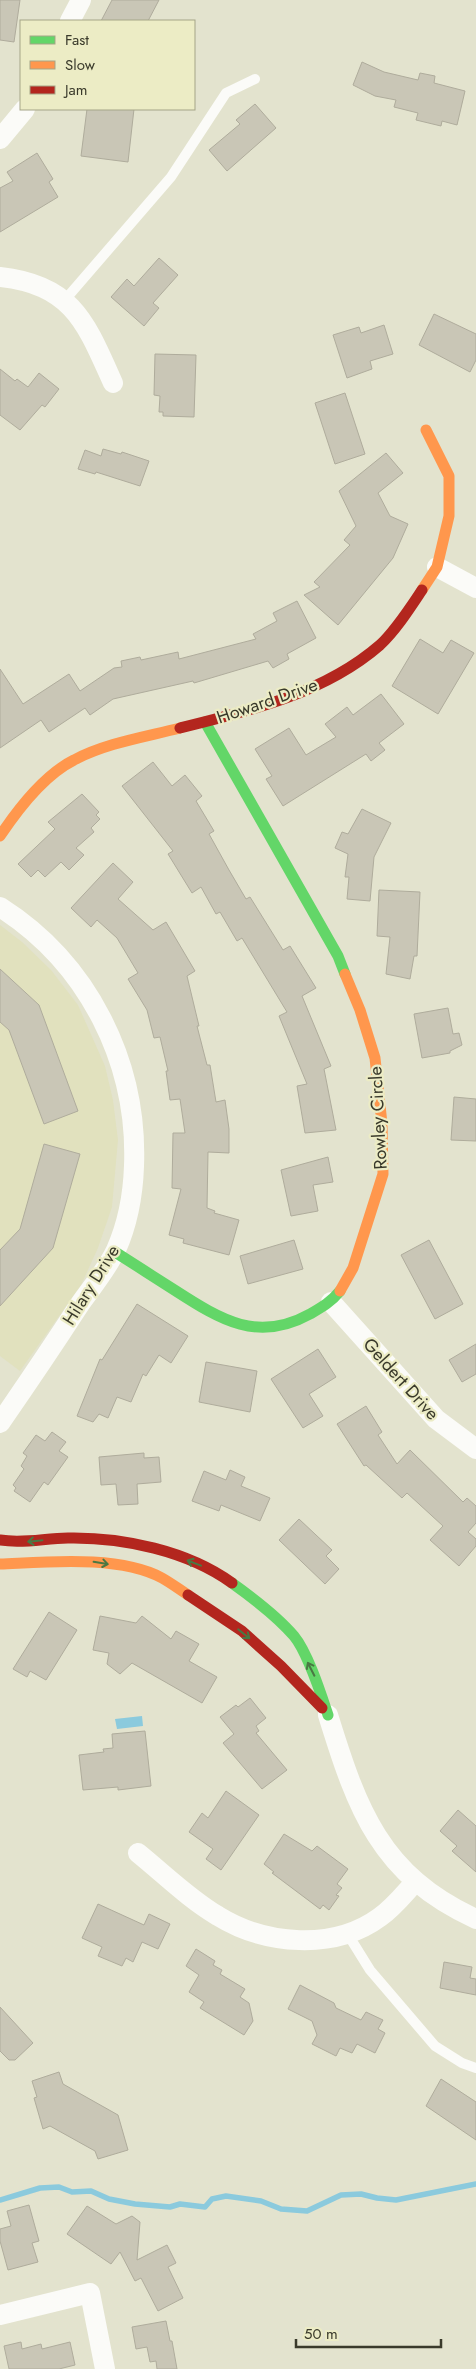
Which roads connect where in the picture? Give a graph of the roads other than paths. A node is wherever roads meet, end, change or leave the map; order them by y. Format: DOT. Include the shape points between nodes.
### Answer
graph roads {
  1 [pos="81,0"];
  2 [pos="71,20"];
  3 [pos="255,79"];
  4 [pos="23,110"];
  5 [pos="0,139"];
  6 [pos="0,276"];
  7 [pos="64,301"];
  8 [pos="113,383"];
  9 [pos="426,430"];
  10 [pos="437,566"];
  11 [pos="476,588"];
  12 [pos="205,722"];
  13 [pos="0,836"];
  14 [pos="0,907"];
  15 [pos="115,1252"];
  16 [pos="331,1302"];
  17 [pos="0,1423"];
  18 [pos="476,1449"];
  19 [pos="0,1540"];
  20 [pos="0,1564"];
  21 [pos="328,1715"];
  22 [pos="138,1853"];
  23 [pos="415,1882"];
  24 [pos="476,1919"];
  25 [pos="347,1933"];
  26 [pos="476,2068"];
  27 [pos="0,2315"];
  28 [pos="105,2369"];
  1 -- 2 [label="street"];
  3 -- 7 [label="lane" via="226,93 171,177"];
  4 -- 5 [label="street"];
  6 -- 7 [label="street" via="24,279"];
  7 -- 8 [label="street" via="75,310 84,325"];
  9 -- 10 [label="street, Howard Drive" via="449,476 449,516"];
  10 -- 11 [label="street"];
  10 -- 12 [label="street, Howard Drive" via="381,644 337,676 301,693"];
  12 -- 13 [label="street, Howard Drive" via="117,744 74,760 36,789"];
  12 -- 16 [label="street, Rowley Circle" via="338,956 375,1058 383,1174 354,1268"];
  14 -- 15 [label="street, Hilary Drive" via="44,940 67,967 101,1015 123,1066 132,1109 134,1162 128,1220"];
  15 -- 16 [label="street, Rowley Circle" via="215,1316 236,1324 279,1326 296,1322"];
  15 -- 17 [label="street, Hilary Drive"];
  16 -- 18 [label="street, Geldert Drive" via="436,1419"];
  21 -- 19 [label="street, one-way" via="316,1678 295,1637 248,1594 216,1571 163,1552 110,1540 68,1538 20,1543"];
  20 -- 21 [label="street, one-way" via="92,1561 161,1577 242,1631"];
  21 -- 23 [label="street" via="348,1779 365,1817 391,1855"];
  22 -- 25 [label="street" via="204,1907 250,1932 296,1940"];
  23 -- 24 [label="street" via="442,1902"];
  23 -- 25 [label="street" via="380,1917"];
  25 -- 26 [label="lane" via="370,1970 435,2046"];
  27 -- 28 [label="street" via="90,2293"];
}
